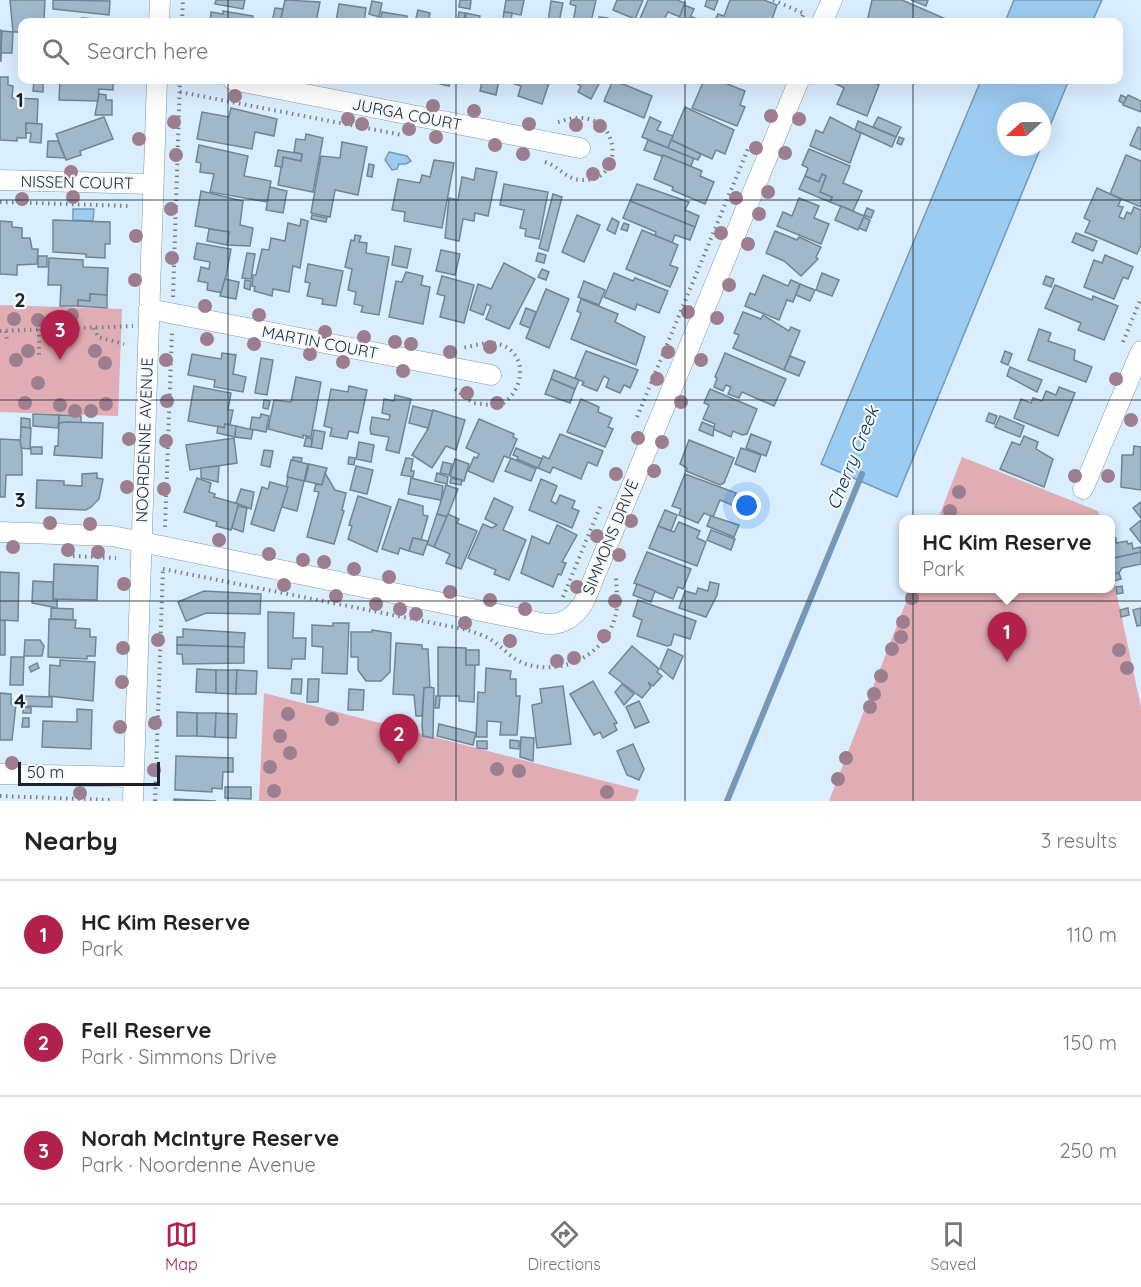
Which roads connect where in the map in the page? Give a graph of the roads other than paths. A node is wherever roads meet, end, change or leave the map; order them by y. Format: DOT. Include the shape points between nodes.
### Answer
graph roads {
  1 [pos="160,0"];
  2 [pos="832,0"];
  3 [pos="159,18"];
  4 [pos="824,18"];
  5 [pos="157,84"];
  6 [pos="253,84"];
  7 [pos="797,84"];
  8 [pos="580,148"];
  9 [pos="0,180"];
  10 [pos="153,184"];
  11 [pos="148,318"];
  12 [pos="1141,351"];
  13 [pos="491,375"];
  14 [pos="1136,379"];
  15 [pos="1083,489"];
  16 [pos="0,532"];
  17 [pos="141,542"];
  18 [pos="0,774"];
  19 [pos="133,777"];
  20 [pos="133,801"];
  1 -- 3 [label="street"];
  2 -- 4 [label="street"];
  5 -- 10 [label="street, NOORDENNE AVENUE"];
  6 -- 8 [label="street, JURGA COURT"];
  7 -- 17 [label="street, SIMMONS DRIVE" via="576,614 554,626"];
  9 -- 10 [label="street, NISSEN COURT"];
  10 -- 11 [label="street, NOORDENNE AVENUE"];
  11 -- 13 [label="street, MARTIN COURT"];
  11 -- 17 [label="street, NOORDENNE AVENUE"];
  12 -- 14 [label="street"];
  14 -- 15 [label="street"];
  16 -- 17 [label="street, SIMMONS DRIVE" via="112,536"];
  17 -- 19 [label="street, NOORDENNE AVENUE"];
  18 -- 19 [label="street"];
  19 -- 20 [label="street, NOORDENNE AVENUE"];
}
